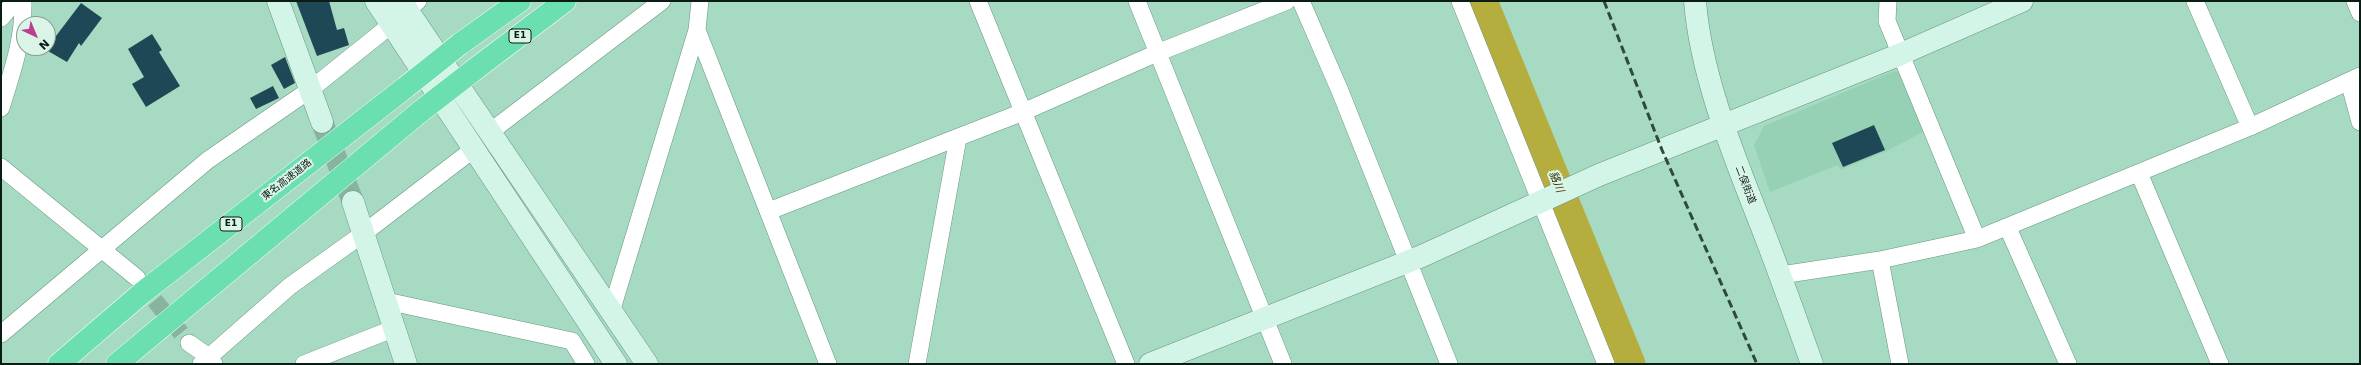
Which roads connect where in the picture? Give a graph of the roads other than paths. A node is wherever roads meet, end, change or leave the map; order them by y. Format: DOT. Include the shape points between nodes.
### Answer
graph roads {
  1 [pos="15,1"];
  2 [pos="23,1"];
  3 [pos="278,1"];
  4 [pos="376,1"];
  5 [pos="520,1"];
  6 [pos="565,1"];
  7 [pos="662,1"];
  8 [pos="700,1"];
  9 [pos="978,1"];
  10 [pos="1137,1"];
  11 [pos="1287,1"];
  12 [pos="1301,1"];
  13 [pos="1460,1"];
  14 [pos="1695,1"];
  15 [pos="1888,1"];
  16 [pos="2022,1"];
  17 [pos="2195,1"];
  18 [pos="2355,1"];
  19 [pos="404,9"];
  20 [pos="2360,12"];
  21 [pos="1,18"];
  22 [pos="697,30"];
  23 [pos="1157,53"];
  24 [pos="1900,54"];
  25 [pos="2354,78"];
  26 [pos="311,89"];
  27 [pos="1,108"];
  28 [pos="1023,112"];
  29 [pos="322,122"];
  30 [pos="2360,122"];
  31 [pos="1722,125"];
  32 [pos="2250,127"];
  33 [pos="490,132"];
  34 [pos="958,138"];
  35 [pos="474,148"];
  36 [pos="1,167"];
  37 [pos="2139,173"];
  38 [pos="353,202"];
  39 [pos="1542,202"];
  40 [pos="769,211"];
  41 [pos="2008,228"];
  42 [pos="364,233"];
  43 [pos="1977,239"];
  44 [pos="104,250"];
  45 [pos="1880,260"];
  46 [pos="1409,261"];
  47 [pos="1781,275"];
  48 [pos="137,278"];
  49 [pos="386,302"];
  50 [pos="611,312"];
  51 [pos="1263,318"];
  52 [pos="395,328"];
  53 [pos="1,334"];
  54 [pos="189,343"];
  55 [pos="208,362"];
  56 [pos="59,364"];
  57 [pos="117,364"];
  58 [pos="304,364"];
  59 [pos="406,364"];
  60 [pos="586,364"];
  61 [pos="616,364"];
  62 [pos="648,364"];
  63 [pos="828,364"];
  64 [pos="917,364"];
  65 [pos="1126,364"];
  66 [pos="1150,364"];
  67 [pos="1283,364"];
  68 [pos="1449,364"];
  69 [pos="1606,364"];
  70 [pos="1812,364"];
  71 [pos="1900,364"];
  72 [pos="2068,364"];
  73 [pos="2220,364"];
  1 -- 21 [label="street"];
  2 -- 27 [label="street" via="20,45"];
  3 -- 26 [label="street"];
  4 -- 19 [label="street"];
  5 -- 56 [label="highway, 東名高速道路 / E1, bridge" via="460,44 142,293"];
  6 -- 57 [label="highway, E1, bridge" via="421,111"];
  7 -- 33 [label="street"];
  8 -- 22 [label="street"];
  9 -- 28 [label="street"];
  10 -- 23 [label="street"];
  11 -- 23 [label="street"];
  12 -- 46 [label="street"];
  13 -- 39 [label="street"];
  14 -- 31 [label="street, 二俣街道" via="1697,23"];
  15 -- 24 [label="street" via="1887,21"];
  16 -- 24 [label="street"];
  17 -- 32 [label="street"];
  18 -- 20 [label="street"];
  19 -- 26 [label="street"];
  19 -- 33 [label="street"];
  19 -- 35 [label="street"];
  22 -- 40 [label="street"];
  22 -- 50 [label="street"];
  23 -- 28 [label="street"];
  23 -- 51 [label="street"];
  24 -- 31 [label="street"];
  24 -- 43 [label="street"];
  25 -- 30 [label="street"];
  25 -- 32 [label="street"];
  26 -- 29 [label="street"];
  26 -- 44 [label="street" via="208,160"];
  28 -- 34 [label="street"];
  28 -- 65 [label="street"];
  31 -- 39 [label="street"];
  31 -- 47 [label="street, 二俣街道"];
  32 -- 37 [label="street"];
  33 -- 50 [label="street"];
  34 -- 40 [label="street"];
  34 -- 64 [label="street"];
  35 -- 42 [label="street"];
  35 -- 61 [label="street"];
  36 -- 44 [label="street"];
  37 -- 41 [label="street"];
  37 -- 73 [label="street"];
  38 -- 42 [label="street"];
  39 -- 46 [label="street"];
  39 -- 69 [label="street"];
  40 -- 63 [label="street"];
  41 -- 43 [label="street"];
  41 -- 72 [label="street"];
  42 -- 49 [label="street"];
  42 -- 55 [label="street" via="290,286"];
  43 -- 45 [label="street"];
  44 -- 48 [label="street"];
  44 -- 53 [label="street"];
  45 -- 47 [label="street"];
  45 -- 71 [label="street"];
  46 -- 51 [label="street"];
  46 -- 68 [label="street"];
  47 -- 70 [label="street, 二俣街道"];
  49 -- 52 [label="street"];
  49 -- 60 [label="street" via="572,341"];
  50 -- 62 [label="street"];
  51 -- 66 [label="street"];
  51 -- 67 [label="street"];
  52 -- 58 [label="street"];
  52 -- 59 [label="street"];
  54 -- 55 [label="street"];
}
